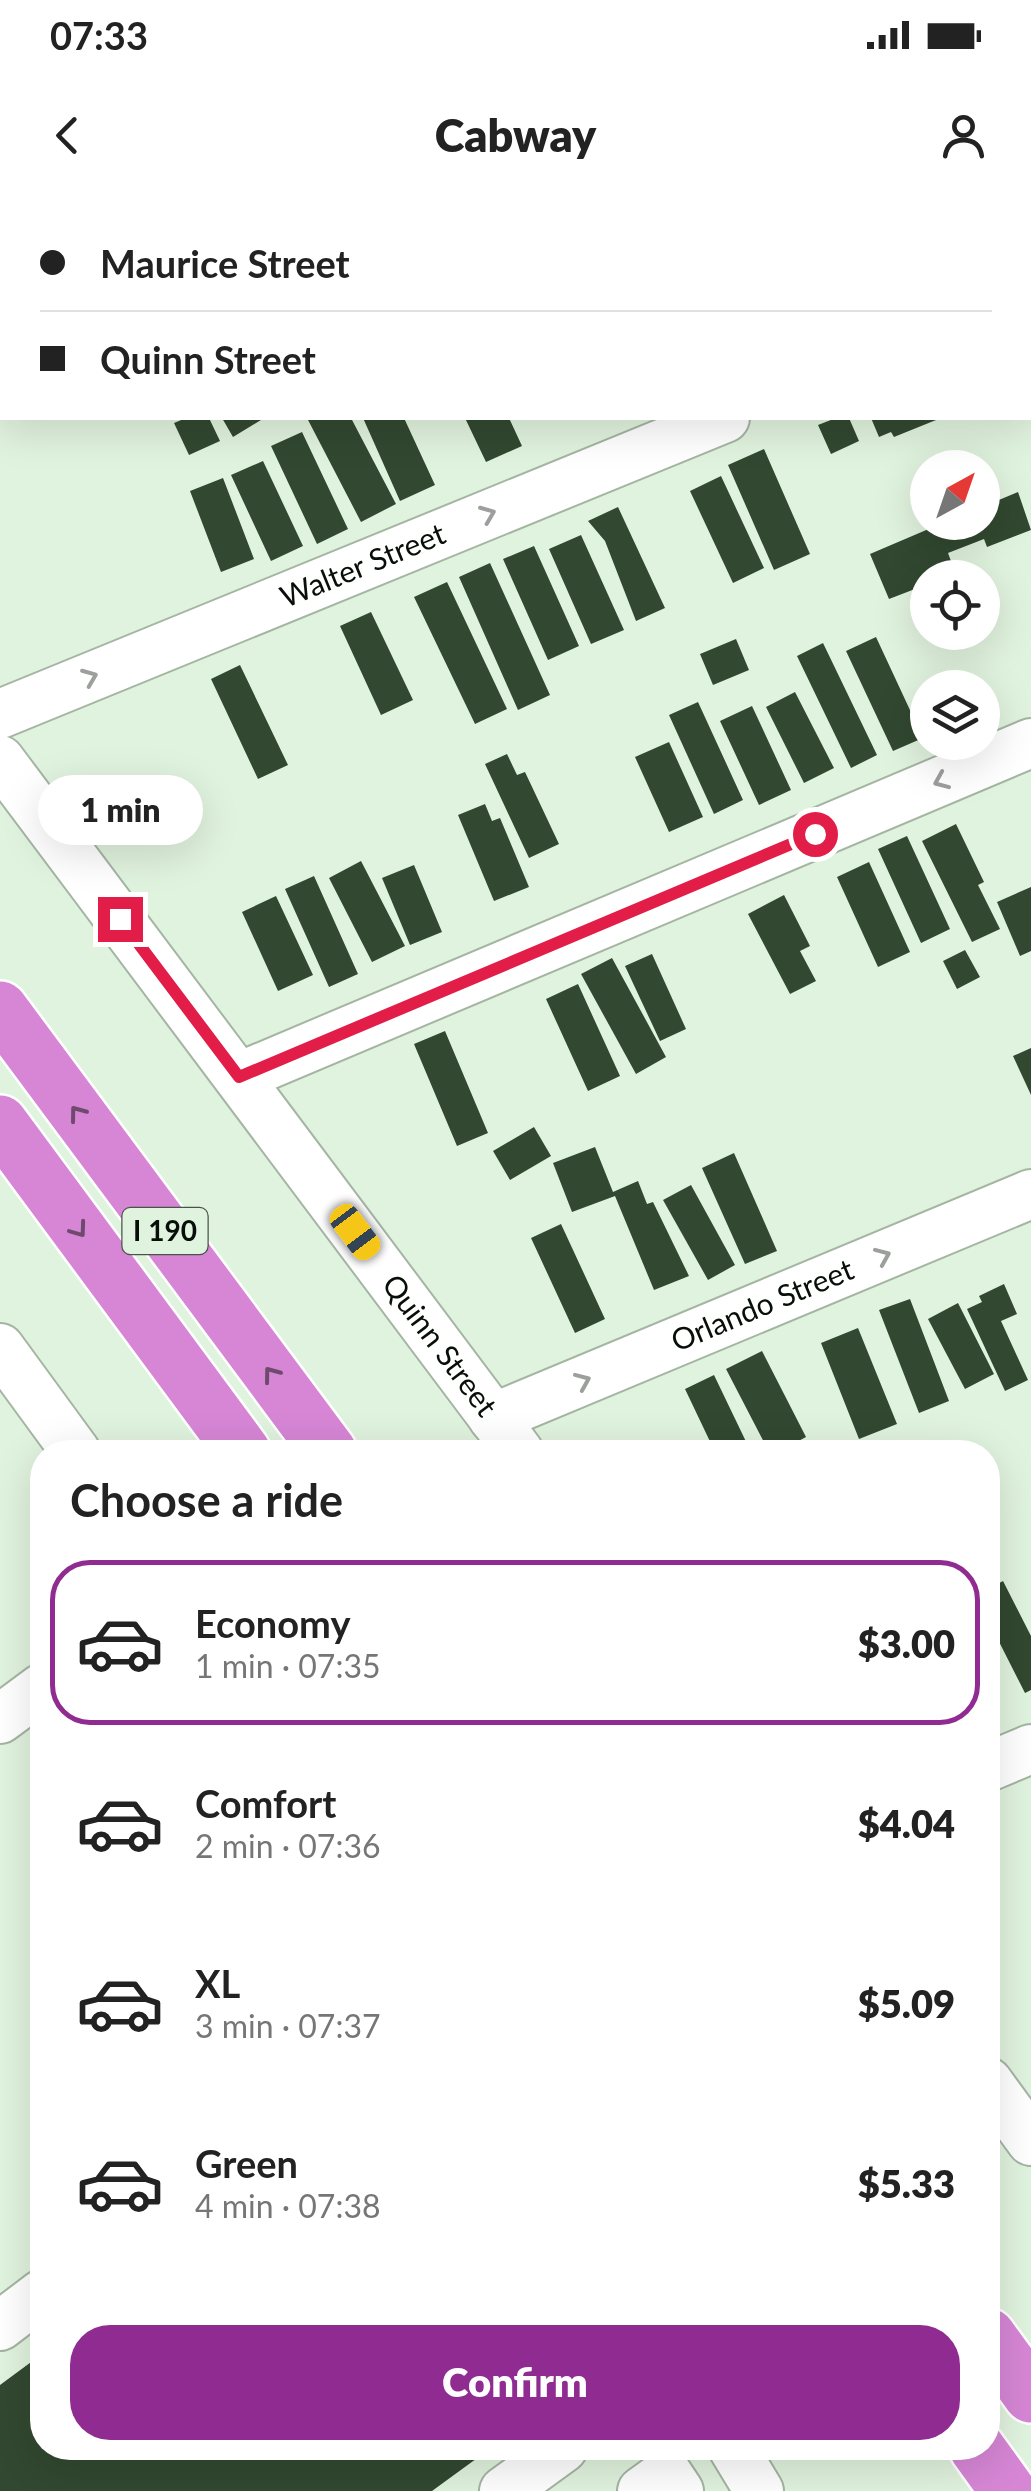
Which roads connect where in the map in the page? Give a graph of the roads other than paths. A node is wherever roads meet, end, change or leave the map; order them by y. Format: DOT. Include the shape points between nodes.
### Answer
graph roads {
  1 [pos="719,420"];
  2 [pos="0,714"];
  3 [pos="1031,743"];
  4 [pos="0,760"];
  5 [pos="0,1010"];
  6 [pos="239,1077"];
  7 [pos="0,1124"];
  8 [pos="1031,1194"];
  9 [pos="0,1348"];
  10 [pos="506,1435"];
  11 [pos="67,1440"];
  12 [pos="235,1440"];
  13 [pos="320,1440"];
  14 [pos="30,1697"];
  15 [pos="0,1719"];
  16 [pos="1031,1749"];
  17 [pos="1000,1762"];
  18 [pos="1000,2098"];
  19 [pos="1031,2141"];
  20 [pos="30,2303"];
  21 [pos="0,2326"];
  22 [pos="1000,2352"];
  23 [pos="1031,2395"];
  24 [pos="547,2460"];
  25 [pos="740,2460"];
  26 [pos="986,2460"];
  27 [pos="504,2491"];
  28 [pos="642,2491"];
  29 [pos="679,2491"];
  30 [pos="758,2491"];
  31 [pos="1008,2491"];
  2 -- 1 [label="street, Walter Street, one-way"];
  3 -- 6 [label="street, one-way"];
  4 -- 6 [label="street, Quinn Street"];
  13 -- 5 [label="highway, I 190, one-way"];
  6 -- 10 [label="street, Quinn Street"];
  7 -- 12 [label="highway, I 190, one-way"];
  10 -- 8 [label="street, Orlando Street, one-way"];
  9 -- 11 [label="street"];
  14 -- 15 [label="street"];
  16 -- 17 [label="street"];
  18 -- 19 [label="street"];
  20 -- 21 [label="street"];
  22 -- 23 [label="highway"];
  24 -- 27 [label="street"];
  25 -- 30 [label="street"];
  26 -- 31 [label="highway"];
  28 -- 29 [label="street" via="667,2473"];
}
